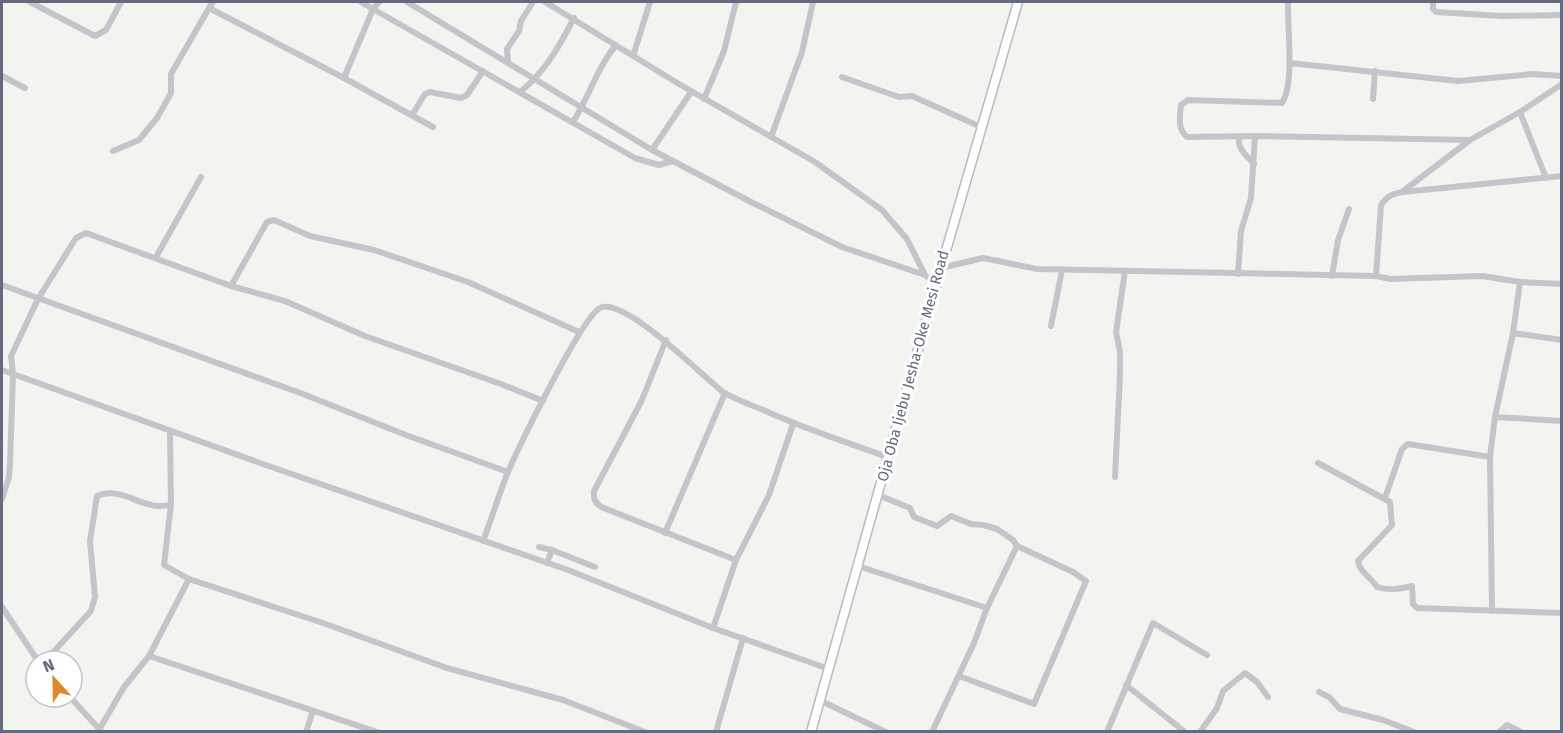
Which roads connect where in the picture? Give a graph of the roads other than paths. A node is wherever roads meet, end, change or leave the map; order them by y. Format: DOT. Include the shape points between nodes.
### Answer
graph roads {
  1 [pos="30,2"];
  2 [pos="121,2"];
  3 [pos="361,2"];
  4 [pos="379,2"];
  5 [pos="407,2"];
  6 [pos="533,2"];
  7 [pos="545,2"];
  8 [pos="650,2"];
  9 [pos="736,2"];
  10 [pos="813,2"];
  11 [pos="1018,2"];
  12 [pos="1288,2"];
  13 [pos="1433,2"];
  14 [pos="211,5"];
  15 [pos="373,9"];
  16 [pos="1562,15"];
  17 [pos="574,18"];
  18 [pos="616,45"];
  19 [pos="633,56"];
  20 [pos="508,62"];
  21 [pos="1290,63"];
  22 [pos="483,71"];
  23 [pos="1375,71"];
  24 [pos="2,76"];
  25 [pos="1562,76"];
  26 [pos="842,77"];
  27 [pos="344,78"];
  28 [pos="536,79"];
  29 [pos="1562,84"];
  30 [pos="25,88"];
  31 [pos="520,92"];
  32 [pos="692,92"];
  33 [pos="705,99"];
  34 [pos="1373,99"];
  35 [pos="582,107"];
  36 [pos="1520,111"];
  37 [pos="412,116"];
  38 [pos="573,122"];
  39 [pos="433,127"];
  40 [pos="981,127"];
  41 [pos="1255,136"];
  42 [pos="771,137"];
  43 [pos="1239,137"];
  44 [pos="1470,140"];
  45 [pos="652,150"];
  46 [pos="113,151"];
  47 [pos="674,161"];
  48 [pos="1254,164"];
  49 [pos="1562,176"];
  50 [pos="201,177"];
  51 [pos="1546,178"];
  52 [pos="1402,192"];
  53 [pos="1349,209"];
  54 [pos="156,257"];
  55 [pos="941,267"];
  56 [pos="1062,270"];
  57 [pos="1125,271"];
  58 [pos="1238,274"];
  59 [pos="926,275"];
  60 [pos="1332,276"];
  61 [pos="1376,276"];
  62 [pos="1520,282"];
  63 [pos="936,284"];
  64 [pos="1562,284"];
  65 [pos="2,285"];
  66 [pos="231,286"];
  67 [pos="38,298"];
  68 [pos="1051,326"];
  69 [pos="579,332"];
  70 [pos="1513,333"];
  71 [pos="666,340"];
  72 [pos="1562,340"];
  73 [pos="2,370"];
  74 [pos="13,374"];
  75 [pos="725,393"];
  76 [pos="543,401"];
  77 [pos="1495,417"];
  78 [pos="1562,422"];
  79 [pos="793,424"];
  80 [pos="170,431"];
  81 [pos="888,457"];
  82 [pos="1490,457"];
  83 [pos="1318,463"];
  84 [pos="508,472"];
  85 [pos="1114,477"];
  86 [pos="878,495"];
  87 [pos="1385,498"];
  88 [pos="2,500"];
  89 [pos="171,504"];
  90 [pos="665,533"];
  91 [pos="483,541"];
  92 [pos="1017,546"];
  93 [pos="539,547"];
  94 [pos="552,550"];
  95 [pos="736,560"];
  96 [pos="547,563"];
  97 [pos="858,566"];
  98 [pos="595,567"];
  99 [pos="189,579"];
  100 [pos="2,607"];
  101 [pos="987,608"];
  102 [pos="1492,611"];
  103 [pos="1562,613"];
  104 [pos="713,628"];
  105 [pos="743,638"];
  106 [pos="30,649"];
  107 [pos="56,649"];
  108 [pos="1207,655"];
  109 [pos="149,656"];
  110 [pos="829,669"];
  111 [pos="959,676"];
  112 [pos="1126,685"];
  113 [pos="1319,692"];
  114 [pos="1268,698"];
  115 [pos="819,700"];
  116 [pos="81,709"];
  117 [pos="314,711"];
  118 [pos="100,731"];
  119 [pos="306,732"];
  120 [pos="377,732"];
  121 [pos="645,732"];
  122 [pos="716,732"];
  123 [pos="811,732"];
  124 [pos="886,732"];
  125 [pos="932,732"];
  126 [pos="1107,732"];
  127 [pos="1185,732"];
  128 [pos="1200,732"];
  129 [pos="1414,732"];
  130 [pos="1499,732"];
  131 [pos="1521,732"];
  1 -- 2 [label="street" via="95,36 106,30"];
  3 -- 15 [label="street"];
  4 -- 15 [label="street"];
  5 -- 20 [label="street"];
  6 -- 20 [label="street" via="507,49"];
  7 -- 17 [label="street"];
  8 -- 19 [label="street"];
  9 -- 33 [label="street" via="724,51"];
  10 -- 42 [label="street" via="802,52"];
  11 -- 40 [label="main road, Oja Oba Ijebu Jesha-Oke Mesi Road"];
  12 -- 21 [label="street"];
  13 -- 16 [label="street" via="1436,12"];
  14 -- 27 [label="street"];
  14 -- 46 [label="street" via="171,74 171,93 157,118 139,140"];
  15 -- 22 [label="street"];
  15 -- 27 [label="street"];
  17 -- 18 [label="street"];
  17 -- 28 [label="street" via="556,53"];
  18 -- 19 [label="street"];
  18 -- 35 [label="street" via="604,60"];
  19 -- 32 [label="street"];
  20 -- 28 [label="street"];
  21 -- 23 [label="street"];
  21 -- 43 [label="street" via="1288,91 1282,103 1188,100 1181,105 1180,131 1187,137"];
  22 -- 31 [label="street"];
  22 -- 37 [label="street" via="461,98 424,94"];
  23 -- 25 [label="street" via="1458,81 1533,74"];
  23 -- 34 [label="street"];
  24 -- 30 [label="street"];
  26 -- 40 [label="street" via="899,97 912,96"];
  27 -- 37 [label="street"];
  28 -- 31 [label="street"];
  28 -- 35 [label="street"];
  29 -- 36 [label="street"];
  31 -- 38 [label="street"];
  32 -- 33 [label="street"];
  32 -- 45 [label="street"];
  33 -- 42 [label="street"];
  35 -- 38 [label="street"];
  35 -- 45 [label="street"];
  36 -- 44 [label="street"];
  36 -- 51 [label="street"];
  37 -- 39 [label="street"];
  38 -- 47 [label="street" via="646,162 659,165"];
  40 -- 55 [label="main road, Oja Oba Ijebu Jesha-Oke Mesi Road"];
  41 -- 43 [label="street"];
  41 -- 44 [label="street"];
  41 -- 48 [label="street"];
  42 -- 59 [label="street" via="815,162 882,210 907,239"];
  43 -- 48 [label="street" via="1241,150"];
  44 -- 52 [label="street"];
  45 -- 47 [label="street"];
  47 -- 59 [label="street" via="842,247"];
  48 -- 58 [label="street" via="1251,198 1241,231"];
  49 -- 51 [label="street"];
  50 -- 54 [label="street"];
  51 -- 52 [label="street"];
  52 -- 61 [label="street" via="1390,194 1381,205"];
  53 -- 60 [label="street" via="1338,240"];
  54 -- 66 [label="street"];
  54 -- 67 [label="street" via="81,234"];
  55 -- 56 [label="street" via="983,258 1027,268"];
  55 -- 63 [label="main road, Oja Oba Ijebu Jesha-Oke Mesi Road"];
  56 -- 57 [label="street"];
  56 -- 68 [label="street"];
  57 -- 58 [label="street"];
  57 -- 85 [label="street" via="1116,332 1120,375"];
  58 -- 60 [label="street"];
  59 -- 63 [label="street"];
  60 -- 61 [label="street"];
  61 -- 62 [label="street" via="1482,276"];
  62 -- 64 [label="street"];
  62 -- 70 [label="street"];
  63 -- 81 [label="main road, Oja Oba Ijebu Jesha-Oke Mesi Road"];
  65 -- 67 [label="street"];
  66 -- 69 [label="street" via="267,222 274,220 310,236 374,250 468,282"];
  66 -- 76 [label="street" via="285,301 365,336"];
  67 -- 74 [label="street" via="11,356"];
  67 -- 84 [label="street"];
  69 -- 71 [label="street" via="596,310 606,307"];
  69 -- 76 [label="street"];
  70 -- 72 [label="street"];
  70 -- 77 [label="street"];
  71 -- 75 [label="street"];
  71 -- 90 [label="street" via="641,402 593,497 601,507"];
  73 -- 74 [label="street"];
  74 -- 80 [label="street"];
  74 -- 88 [label="street" via="9,477"];
  75 -- 79 [label="street"];
  75 -- 90 [label="street"];
  76 -- 84 [label="street"];
  77 -- 78 [label="street"];
  77 -- 82 [label="street"];
  79 -- 81 [label="street"];
  79 -- 95 [label="street" via="769,495"];
  80 -- 89 [label="street"];
  80 -- 91 [label="street"];
  81 -- 86 [label="main road, Oja Oba Ijebu Jesha-Oke Mesi Road"];
  82 -- 87 [label="street" via="1408,444 1402,449"];
  82 -- 102 [label="street"];
  83 -- 87 [label="street"];
  84 -- 91 [label="street"];
  86 -- 92 [label="street" via="910,508 914,517 937,526 951,516 997,529"];
  86 -- 97 [label="main road, Oja Oba Ijebu Jesha-Oke Mesi Road"];
  87 -- 102 [label="street" via="1392,508 1392,525 1358,561 1361,571 1377,587 1386,590 1412,586 1413,604 1417,608"];
  89 -- 99 [label="street" via="164,565"];
  89 -- 107 [label="street" via="158,507 112,492 97,496 90,541 95,597 91,611"];
  90 -- 95 [label="street"];
  91 -- 96 [label="street"];
  92 -- 101 [label="street"];
  92 -- 111 [label="street" via="1086,581 1034,704"];
  93 -- 94 [label="street"];
  94 -- 96 [label="street"];
  94 -- 98 [label="street"];
  95 -- 104 [label="street"];
  96 -- 104 [label="street"];
  97 -- 101 [label="street"];
  97 -- 110 [label="main road, Oja Oba Ijebu Jesha-Oke Mesi Road"];
  99 -- 109 [label="street"];
  99 -- 121 [label="street" via="447,668 563,700"];
  100 -- 106 [label="street"];
  101 -- 111 [label="street"];
  102 -- 103 [label="street"];
  104 -- 105 [label="street"];
  105 -- 110 [label="street"];
  105 -- 122 [label="street"];
  108 -- 112 [label="street" via="1153,623"];
  109 -- 117 [label="street"];
  109 -- 118 [label="street" via="124,687"];
  110 -- 115 [label="main road, Oja Oba Ijebu Jesha-Oke Mesi Road"];
  111 -- 125 [label="street"];
  112 -- 126 [label="street"];
  112 -- 127 [label="street"];
  113 -- 129 [label="street" via="1340,709"];
  114 -- 128 [label="street" via="1245,673 1223,691 1217,708"];
  115 -- 123 [label="main road, Oja Oba Ijebu Jesha-Oke Mesi Road"];
  115 -- 124 [label="street"];
  116 -- 118 [label="street"];
  117 -- 119 [label="street"];
  117 -- 120 [label="street"];
  130 -- 131 [label="street" via="1507,725"];
}
